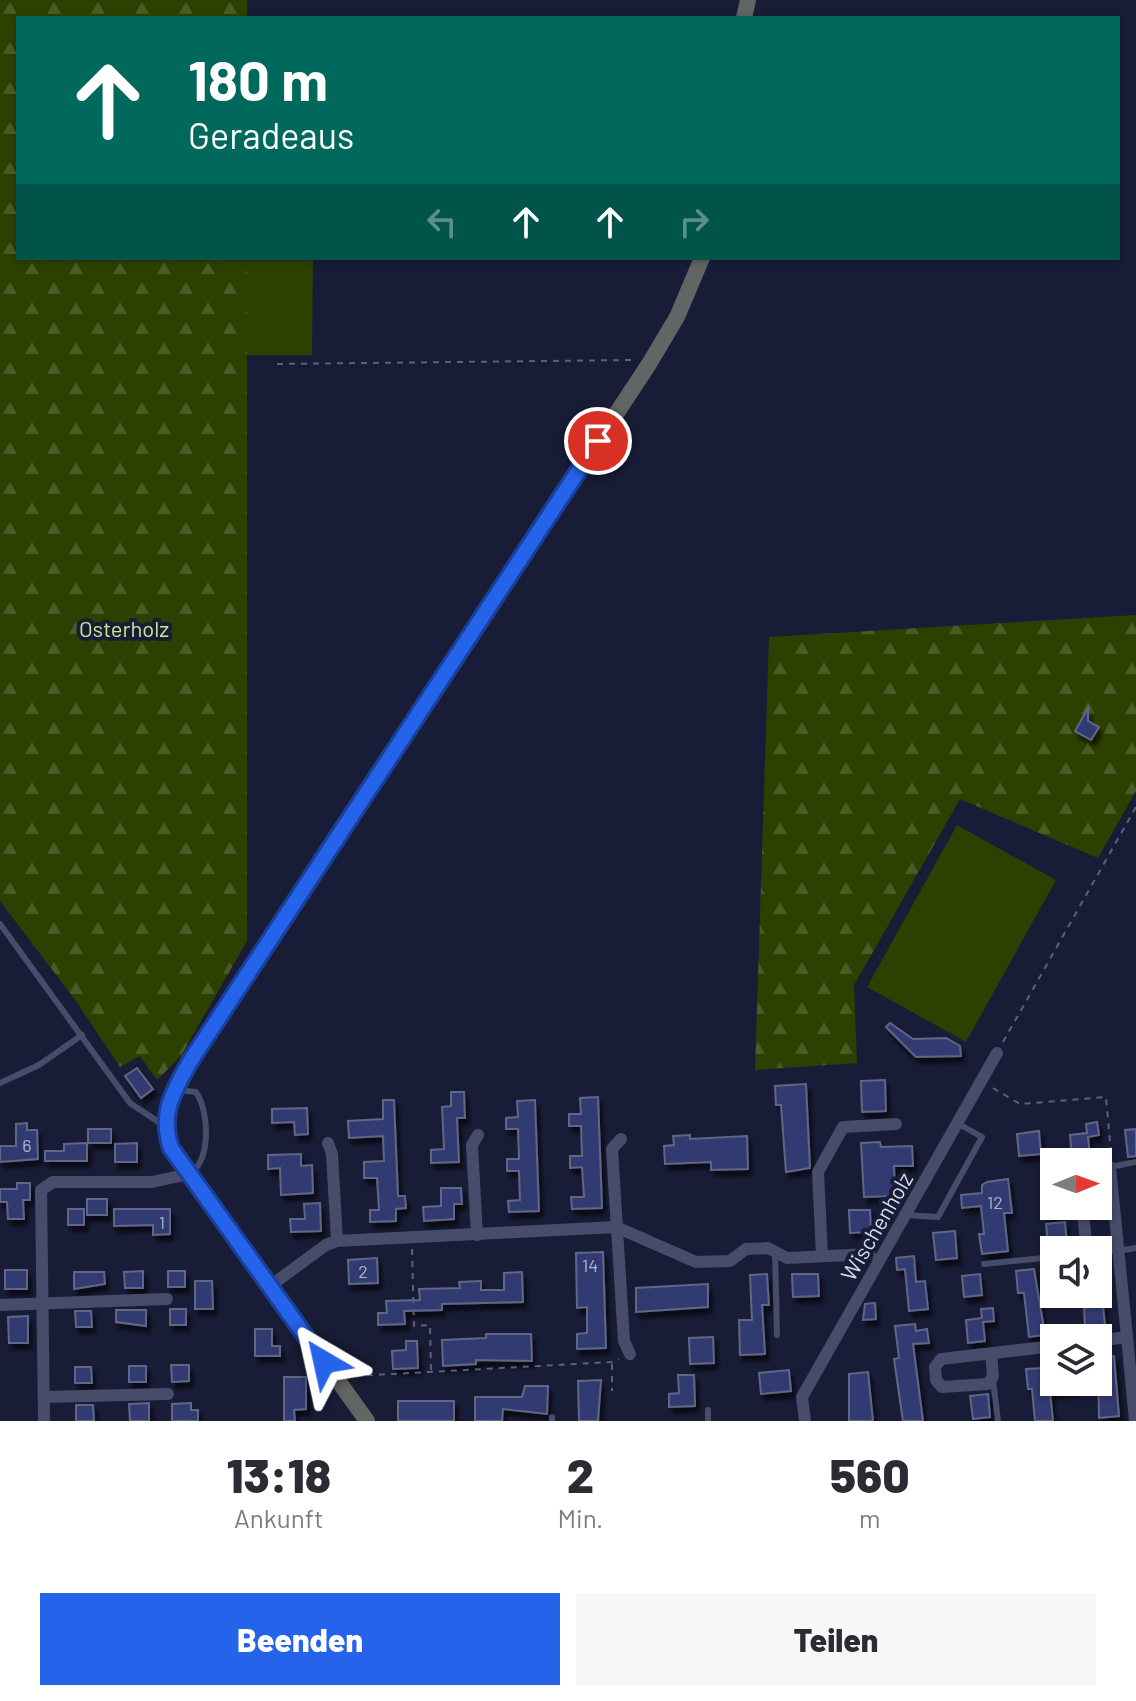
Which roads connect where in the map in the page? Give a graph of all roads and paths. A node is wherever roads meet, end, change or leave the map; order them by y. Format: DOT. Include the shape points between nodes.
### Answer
graph roads {
  1 [pos="701,260"];
  2 [pos="277,364"];
  3 [pos="649,364"];
  4 [pos="1136,807"];
  5 [pos="0,924"];
  6 [pos="82,1035"];
  7 [pos="997,1053"];
  8 [pos="981,1081"];
  9 [pos="0,1083"];
  10 [pos="172,1092"];
  11 [pos="957,1123"];
  12 [pos="896,1124"];
  13 [pos="165,1126"];
  14 [pos="478,1135"];
  15 [pos="621,1139"];
  16 [pos="328,1143"];
  17 [pos="1105,1148"];
  18 [pos="1136,1162"];
  19 [pos="1112,1166"];
  20 [pos="189,1174"];
  21 [pos="1112,1214"];
  22 [pos="905,1215"];
  23 [pos="1084,1220"];
  24 [pos="616,1227"];
  25 [pos="477,1235"];
  26 [pos="412,1237"];
  27 [pos="337,1241"];
  28 [pos="1136,1248"];
  29 [pos="1118,1249"];
  30 [pos="775,1251"];
  31 [pos="870,1254"];
  32 [pos="822,1255"];
  33 [pos="1040,1258"];
  34 [pos="984,1264"];
  35 [pos="270,1286"];
  36 [pos="167,1299"];
  37 [pos="42,1304"];
  38 [pos="0,1305"];
  39 [pos="777,1335"];
  40 [pos="1130,1335"];
  41 [pos="1040,1348"];
  42 [pos="991,1353"];
  43 [pos="630,1354"];
  44 [pos="612,1362"];
  45 [pos="431,1372"];
  46 [pos="993,1376"];
  47 [pos="339,1383"];
  48 [pos="612,1391"];
  49 [pos="168,1394"];
  50 [pos="44,1397"];
  51 [pos="708,1410"];
  52 [pos="44,1421"];
  53 [pos="367,1421"];
  54 [pos="708,1421"];
  55 [pos="805,1421"];
  56 [pos="998,1421"];
  57 [pos="1135,1421"];
  1 -- 3 [label="main road"];
  2 -- 3 [label="path" via="607,358"];
  3 -- 10 [label="main road"];
  4 -- 7 [label="path"];
  5 -- 6 [label="lane"];
  6 -- 9 [label="lane" via="39,1065"];
  6 -- 13 [label="lane" via="130,1103"];
  7 -- 8 [label="street, Wischenholz"];
  8 -- 11 [label="street, Wischenholz"];
  8 -- 17 [label="path" via="1020,1104 1106,1097"];
  10 -- 13 [label="main road"];
  10 -- 20 [label="lane" via="196,1092 205,1105 201,1160"];
  11 -- 22 [label="street, Wischenholz"];
  11 -- 22 [label="lane" via="982,1137 938,1217"];
  12 -- 32 [label="street" via="843,1127 818,1172"];
  13 -- 20 [label="main road" via="171,1148"];
  14 -- 25 [label="street" via="472,1145"];
  15 -- 24 [label="street" via="612,1149"];
  16 -- 27 [label="street"];
  18 -- 19 [label="lane"];
  20 -- 35 [label="main road"];
  20 -- 37 [label="street" via="152,1182 46,1184 40,1199"];
  21 -- 29 [label="street"];
  22 -- 55 [label="street, Wischenholz" via="802,1397"];
  23 -- 29 [label="street" via="1087,1250"];
  24 -- 25 [label="street"];
  24 -- 30 [label="street" via="696,1262 730,1261 746,1249"];
  24 -- 43 [label="street" via="624,1341"];
  25 -- 26 [label="street"];
  26 -- 27 [label="street"];
  26 -- 45 [label="path" via="414,1326 430,1325"];
  27 -- 35 [label="street"];
  28 -- 29 [label="lane"];
  29 -- 40 [label="street"];
  30 -- 32 [label="street" via="787,1258"];
  30 -- 39 [label="lane"];
  31 -- 32 [label="street"];
  33 -- 34 [label="lane"];
  35 -- 47 [label="main road"];
  36 -- 37 [label="street"];
  37 -- 38 [label="street"];
  37 -- 50 [label="street"];
  40 -- 57 [label="street"];
  41 -- 42 [label="street"];
  42 -- 46 [label="street"];
  42 -- 46 [label="street" via="941,1359 936,1380 942,1387 988,1384"];
  43 -- 44 [label="path"];
  44 -- 45 [label="path"];
  44 -- 48 [label="path"];
  45 -- 47 [label="path" via="357,1375"];
  46 -- 56 [label="lane"];
  47 -- 53 [label="main road"];
  49 -- 50 [label="street"];
  50 -- 52 [label="street"];
  51 -- 54 [label="lane"];
}
